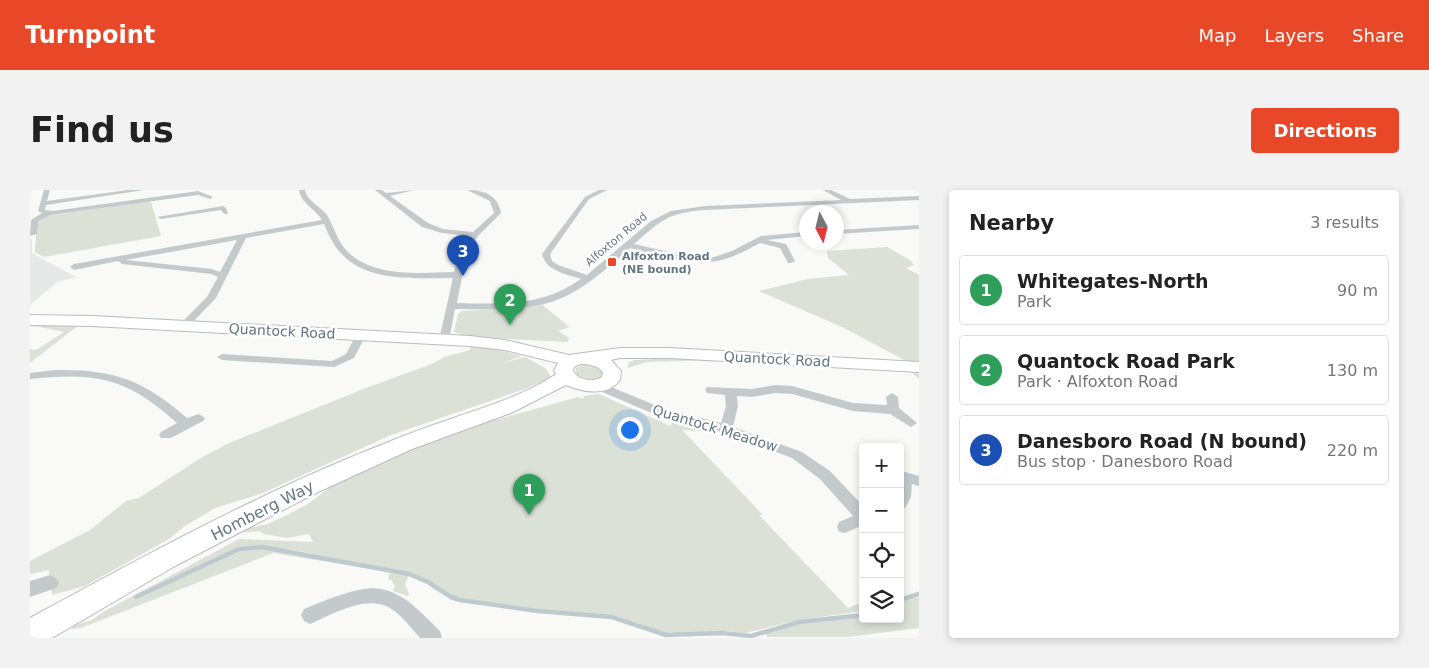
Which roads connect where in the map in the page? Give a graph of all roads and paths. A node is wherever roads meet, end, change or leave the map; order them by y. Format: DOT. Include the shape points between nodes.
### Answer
graph roads {
  1 [pos="47,190"];
  2 [pos="141,190"];
  3 [pos="303,190"];
  4 [pos="378,190"];
  5 [pos="411,190"];
  6 [pos="470,190"];
  7 [pos="603,190"];
  8 [pos="826,190"];
  9 [pos="385,195"];
  10 [pos="210,197"];
  11 [pos="919,198"];
  12 [pos="154,200"];
  13 [pos="849,201"];
  14 [pos="42,204"];
  15 [pos="224,209"];
  16 [pos="48,213"];
  17 [pos="327,220"];
  18 [pos="907,227"];
  19 [pos="919,227"];
  20 [pos="32,231"];
  21 [pos="844,231"];
  22 [pos="919,233"];
  23 [pos="475,234"];
  24 [pos="796,234"];
  25 [pos="243,236"];
  26 [pos="757,241"];
  27 [pos="628,245"];
  28 [pos="783,246"];
  29 [pos="792,258"];
  30 [pos="119,259"];
  31 [pos="74,267"];
  32 [pos="458,275"];
  33 [pos="223,276"];
  34 [pos="587,278"];
  35 [pos="452,306"];
  36 [pos="30,320"];
  37 [pos="183,326"];
  38 [pos="361,335"];
  39 [pos="444,340"];
  40 [pos="636,354"];
  41 [pos="222,357"];
  42 [pos="572,367"];
  43 [pos="919,367"];
  44 [pos="30,376"];
  45 [pos="602,379"];
  46 [pos="711,390"];
  47 [pos="731,392"];
  48 [pos="504,408"];
  49 [pos="199,418"];
  50 [pos="910,423"];
  51 [pos="186,424"];
  52 [pos="726,429"];
  53 [pos="166,435"];
  54 [pos="908,477"];
  55 [pos="904,497"];
  56 [pos="859,513"];
  57 [pos="859,519"];
  58 [pos="845,526"];
  59 [pos="50,583"];
  60 [pos="30,589"];
  61 [pos="310,615"];
  62 [pos="30,634"];
  63 [pos="433,638"];
  1 -- 14 [label="street"];
  2 -- 14 [label="street"];
  3 -- 17 [label="street" via="303,197"];
  4 -- 9 [label="street"];
  5 -- 9 [label="street"];
  6 -- 23 [label="street" via="488,193 497,204 498,213"];
  7 -- 34 [label="street" via="587,198 546,254 548,262 555,267"];
  8 -- 13 [label="street"];
  9 -- 23 [label="street" via="425,225 442,231"];
  10 -- 12 [label="street" via="198,193"];
  11 -- 13 [label="street, Alfoxton Road"];
  12 -- 15 [label="street" via="162,220"];
  12 -- 16 [label="street" via="106,201 68,213"];
  13 -- 27 [label="street, Alfoxton Road" via="683,211 660,218"];
  14 -- 16 [label="street" via="41,211"];
  16 -- 20 [label="street" via="35,220"];
  17 -- 25 [label="street"];
  17 -- 32 [label="street" via="346,255 364,267 401,274"];
  18 -- 19 [label="street"];
  18 -- 21 [label="street"];
  18 -- 22 [label="street"];
  23 -- 32 [label="street" via="463,251"];
  24 -- 26 [label="street"];
  24 -- 28 [label="street"];
  25 -- 30 [label="street"];
  25 -- 33 [label="street"];
  26 -- 27 [label="street" via="735,253 702,260"];
  26 -- 28 [label="street"];
  27 -- 34 [label="street, Alfoxton Road"];
  28 -- 29 [label="street"];
  30 -- 31 [label="street"];
  30 -- 33 [label="street" via="124,263 212,272"];
  32 -- 35 [label="street"];
  33 -- 37 [label="street" via="211,298"];
  34 -- 35 [label="street, Alfoxton Road" via="561,295 542,301"];
  35 -- 39 [label="street"];
  36 -- 37 [label="main road, Quantock Road"];
  37 -- 38 [label="main road, Quantock Road"];
  38 -- 39 [label="main road, Quantock Road"];
  38 -- 41 [label="street" via="350,356 334,364"];
  39 -- 42 [label="main road, Quantock Road" via="492,342"];
  40 -- 42 [label="main road, Quantock Road" via="612,354"];
  40 -- 43 [label="main road, Quantock Road"];
  40 -- 45 [label="main road, Quantock Road"];
  42 -- 45 [label="main road" via="577,384"];
  42 -- 45 [label="main road" via="599,361"];
  42 -- 48 [label="main road, Homberg Way" via="551,386"];
  44 -- 51 [label="street" via="83,375 126,381 147,392"];
  45 -- 48 [label="main road, Homberg Way" via="530,405"];
  45 -- 52 [label="street, Quantock Meadow" via="634,399 670,415"];
  46 -- 47 [label="street"];
  47 -- 50 [label="street" via="785,389 846,406 892,403"];
  47 -- 52 [label="street" via="732,406"];
  48 -- 62 [label="main road, Homberg Way" via="407,442 324,478 161,561"];
  49 -- 51 [label="street"];
  51 -- 53 [label="street"];
  52 -- 56 [label="street, Quantock Meadow" via="787,450 810,463"];
  54 -- 55 [label="street"];
  57 -- 58 [label="street, Quantock Meadow"];
  59 -- 60 [label="street"];
  61 -- 63 [label="street" via="356,598 380,597 393,600"];
}
